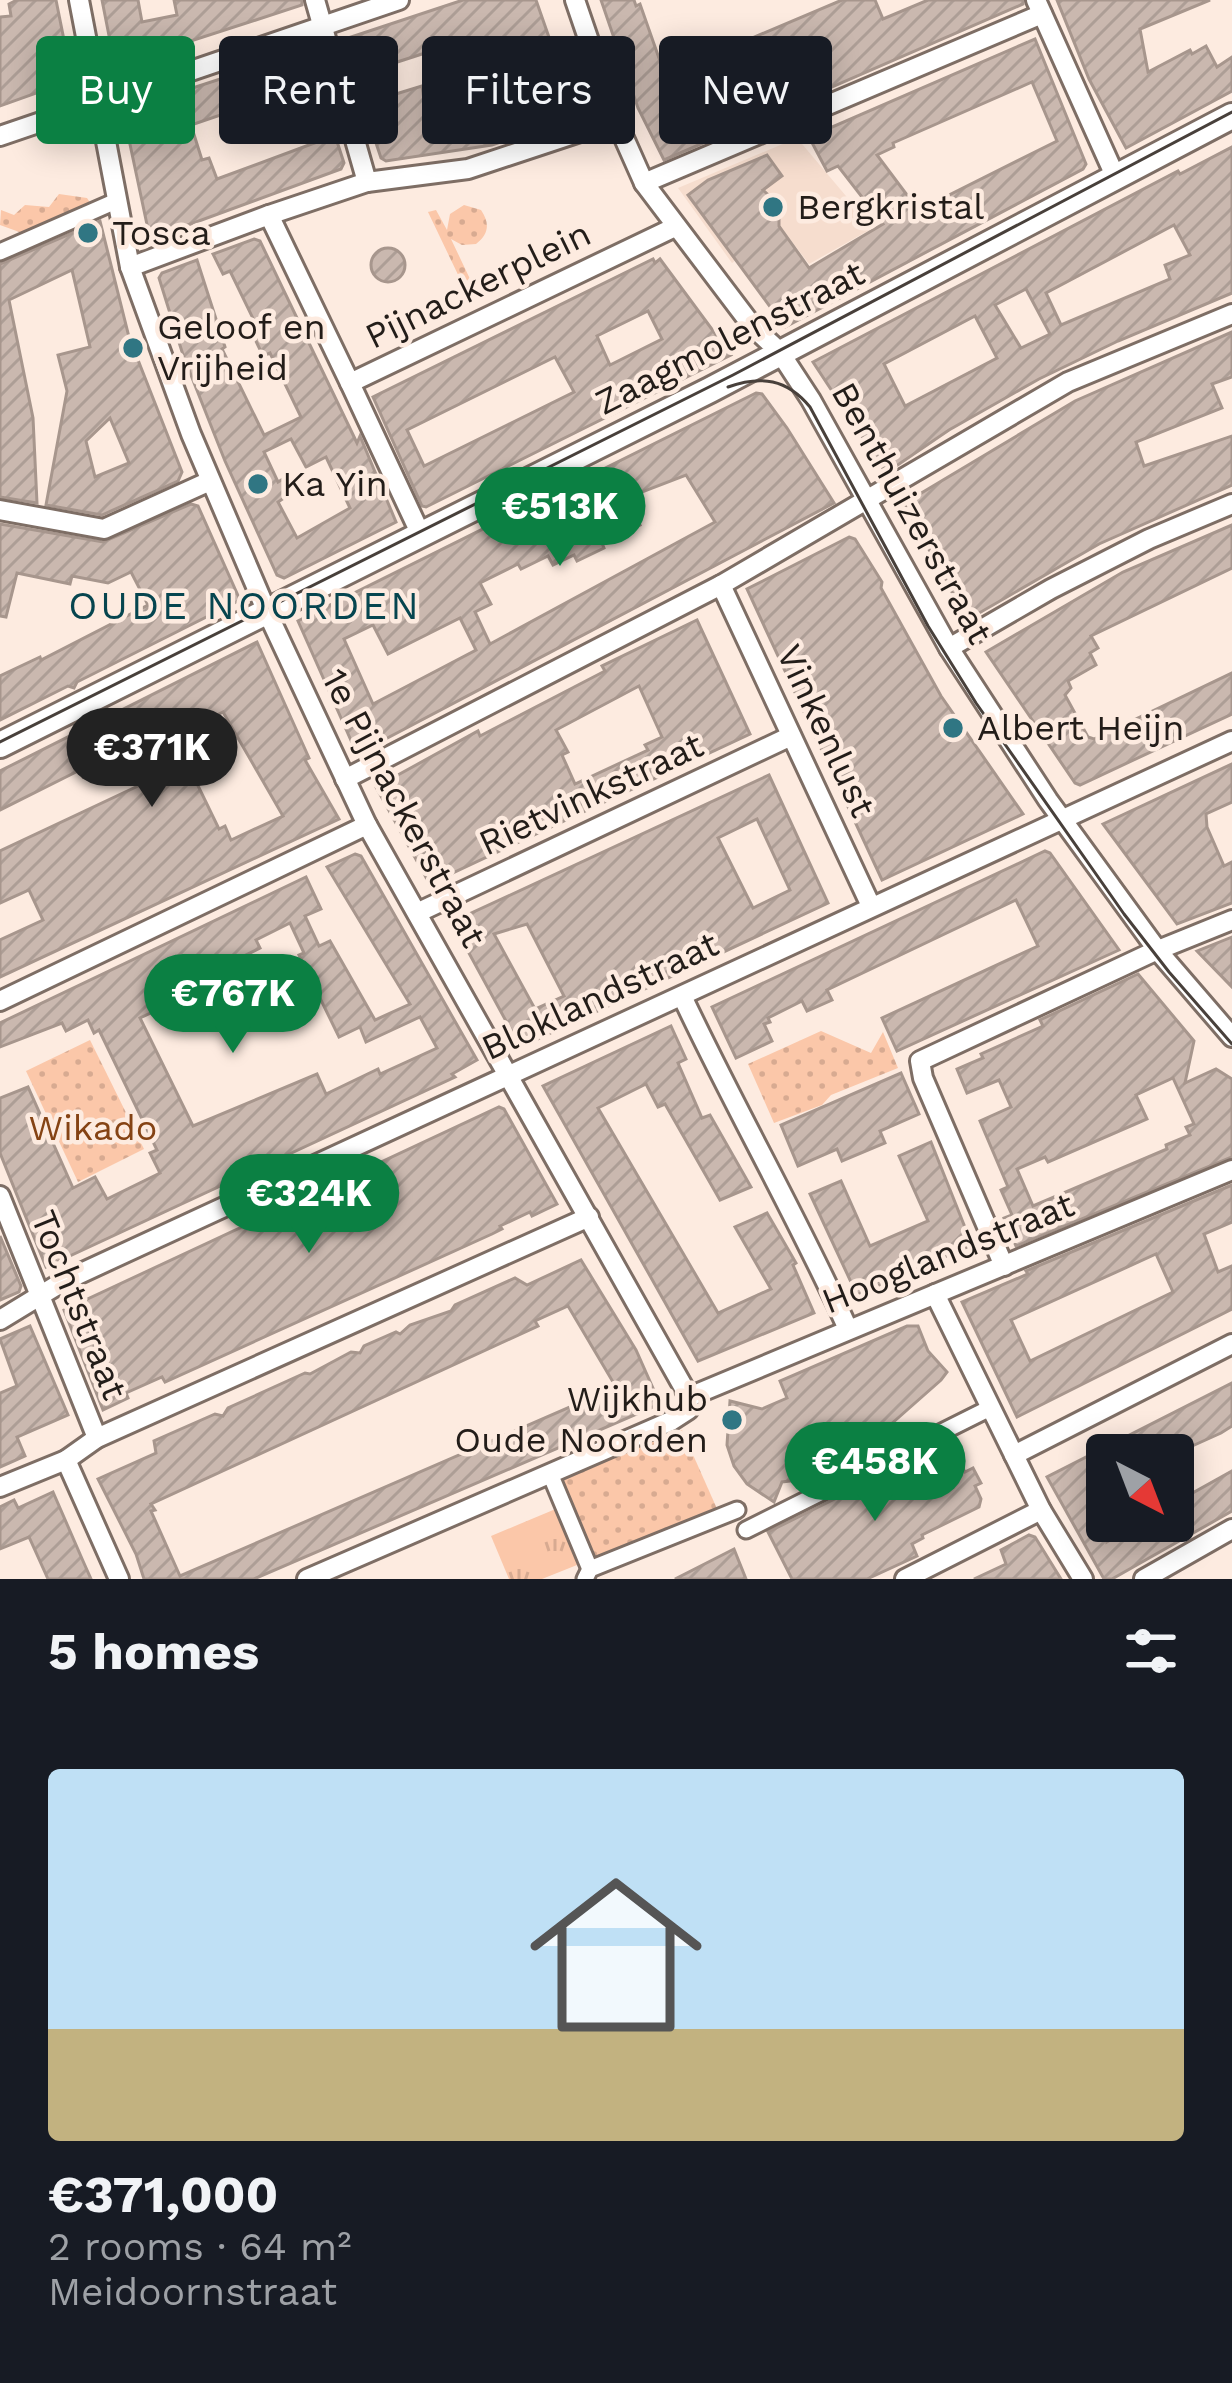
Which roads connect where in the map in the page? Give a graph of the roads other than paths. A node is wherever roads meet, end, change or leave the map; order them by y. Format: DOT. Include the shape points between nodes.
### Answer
graph roads {
  1 [pos="79,0"];
  2 [pos="315,0"];
  3 [pos="399,0"];
  4 [pos="574,0"];
  5 [pos="1039,7"];
  6 [pos="322,28"];
  7 [pos="86,36"];
  8 [pos="587,36"];
  9 [pos="195,71"];
  10 [pos="1232,116"];
  11 [pos="36,124"];
  12 [pos="0,136"];
  13 [pos="106,144"];
  14 [pos="544,144"];
  15 [pos="627,144"];
  16 [pos="1115,178"];
  17 [pos="367,182"];
  18 [pos="644,183"];
  19 [pos="116,201"];
  20 [pos="269,215"];
  21 [pos="674,227"];
  22 [pos="0,252"];
  23 [pos="130,267"];
  24 [pos="1232,314"];
  25 [pos="781,353"];
  26 [pos="350,383"];
  27 [pos="210,482"];
  28 [pos="868,501"];
  29 [pos="1232,504"];
  30 [pos="0,510"];
  31 [pos="421,535"];
  32 [pos="721,584"];
  33 [pos="267,613"];
  34 [pos="949,648"];
  35 [pos="791,736"];
  36 [pos="1232,741"];
  37 [pos="0,745"];
  38 [pos="345,779"];
  39 [pos="1062,819"];
  40 [pos="368,825"];
  41 [pos="871,906"];
  42 [pos="419,912"];
  43 [pos="1232,920"];
  44 [pos="1157,951"];
  45 [pos="682,996"];
  46 [pos="0,1001"];
  47 [pos="1232,1037"];
  48 [pos="511,1074"];
  49 [pos="1232,1170"];
  50 [pos="0,1196"];
  51 [pos="589,1217"];
  52 [pos="1004,1266"];
  53 [pos="934,1294"];
  54 [pos="42,1297"];
  55 [pos="0,1320"];
  56 [pos="848,1329"];
  57 [pos="1232,1344"];
  58 [pos="688,1403"];
  59 [pos="990,1408"];
  60 [pos="97,1438"];
  61 [pos="1014,1455"];
  62 [pos="66,1460"];
  63 [pos="551,1476"];
  64 [pos="0,1487"];
  65 [pos="737,1510"];
  66 [pos="1041,1510"];
  67 [pos="1232,1529"];
  68 [pos="746,1530"];
  69 [pos="588,1574"];
  70 [pos="119,1579"];
  71 [pos="307,1579"];
  72 [pos="904,1579"];
  73 [pos="1083,1579"];
  74 [pos="1144,1579"];
  1 -- 7 [label="street, 1e Pijnackerstraat"];
  2 -- 6 [label="street"];
  3 -- 6 [label="street"];
  4 -- 8 [label="street, Benthuizerstraat"];
  5 -- 16 [label="street"];
  5 -- 18 [label="street"];
  6 -- 9 [label="street"];
  6 -- 17 [label="street"];
  10 -- 16 [label="street, Zaagmolenstraat"];
  11 -- 12 [label="street"];
  13 -- 19 [label="street, 1e Pijnackerstraat"];
  14 -- 17 [label="street" via="468,169"];
  15 -- 18 [label="street, Benthuizerstraat"];
  16 -- 25 [label="street, Zaagmolenstraat"];
  17 -- 20 [label="street"];
  18 -- 21 [label="street, Benthuizerstraat"];
  19 -- 22 [label="street"];
  19 -- 23 [label="street, 1e Pijnackerstraat"];
  20 -- 23 [label="street"];
  20 -- 26 [label="street, Pijnackerplein"];
  21 -- 25 [label="street, Benthuizerstraat"];
  21 -- 26 [label="street, Pijnackerplein"];
  23 -- 27 [label="street, 1e Pijnackerstraat"];
  24 -- 28 [label="street" via="1068,382"];
  25 -- 28 [label="street, Benthuizerstraat"];
  25 -- 31 [label="street, Zaagmolenstraat"];
  26 -- 31 [label="street"];
  27 -- 30 [label="street" via="104,529"];
  27 -- 33 [label="street, 1e Pijnackerstraat"];
  28 -- 32 [label="street"];
  28 -- 34 [label="street, Benthuizerstraat"];
  29 -- 34 [label="street" via="1051,589"];
  31 -- 33 [label="street, Zaagmolenstraat"];
  32 -- 35 [label="street, Vinkenlust"];
  32 -- 38 [label="street"];
  33 -- 37 [label="street, Zaagmolenstraat"];
  33 -- 38 [label="street, 1e Pijnackerstraat"];
  34 -- 39 [label="street, Benthuizerstraat"];
  35 -- 41 [label="street, Vinkenlust"];
  35 -- 42 [label="street, Rietvinkstraat"];
  36 -- 39 [label="street, Bloklandstraat"];
  38 -- 40 [label="street, 1e Pijnackerstraat"];
  39 -- 41 [label="street, Bloklandstraat"];
  39 -- 44 [label="street, Benthuizerstraat"];
  40 -- 42 [label="street, 1e Pijnackerstraat"];
  40 -- 46 [label="street"];
  41 -- 45 [label="street, Bloklandstraat"];
  42 -- 48 [label="street, 1e Pijnackerstraat"];
  43 -- 44 [label="street"];
  44 -- 47 [label="street, Benthuizerstraat"];
  44 -- 52 [label="street" via="920,1061"];
  45 -- 48 [label="street, Bloklandstraat"];
  45 -- 56 [label="street"];
  48 -- 51 [label="street, 1e Pijnackerstraat"];
  48 -- 54 [label="street, Bloklandstraat"];
  49 -- 52 [label="street, Hooglandstraat"];
  50 -- 54 [label="street, Tochtstraat"];
  51 -- 58 [label="street, 1e Pijnackerstraat"];
  51 -- 60 [label="street"];
  52 -- 53 [label="street, Hooglandstraat"];
  53 -- 56 [label="street, Hooglandstraat"];
  53 -- 59 [label="street"];
  54 -- 55 [label="street, Bloklandstraat"];
  54 -- 60 [label="street, Tochtstraat"];
  56 -- 58 [label="street, Hooglandstraat"];
  57 -- 61 [label="street"];
  58 -- 63 [label="street, Hooglandstraat" via="671,1421"];
  59 -- 61 [label="street"];
  59 -- 68 [label="street"];
  60 -- 62 [label="street"];
  61 -- 66 [label="street"];
  62 -- 64 [label="street"];
  62 -- 70 [label="street"];
  63 -- 69 [label="street"];
  63 -- 71 [label="street, Hooglandstraat"];
  65 -- 69 [label="street"];
  66 -- 72 [label="street"];
  66 -- 73 [label="street"];
  67 -- 74 [label="street"];
}
